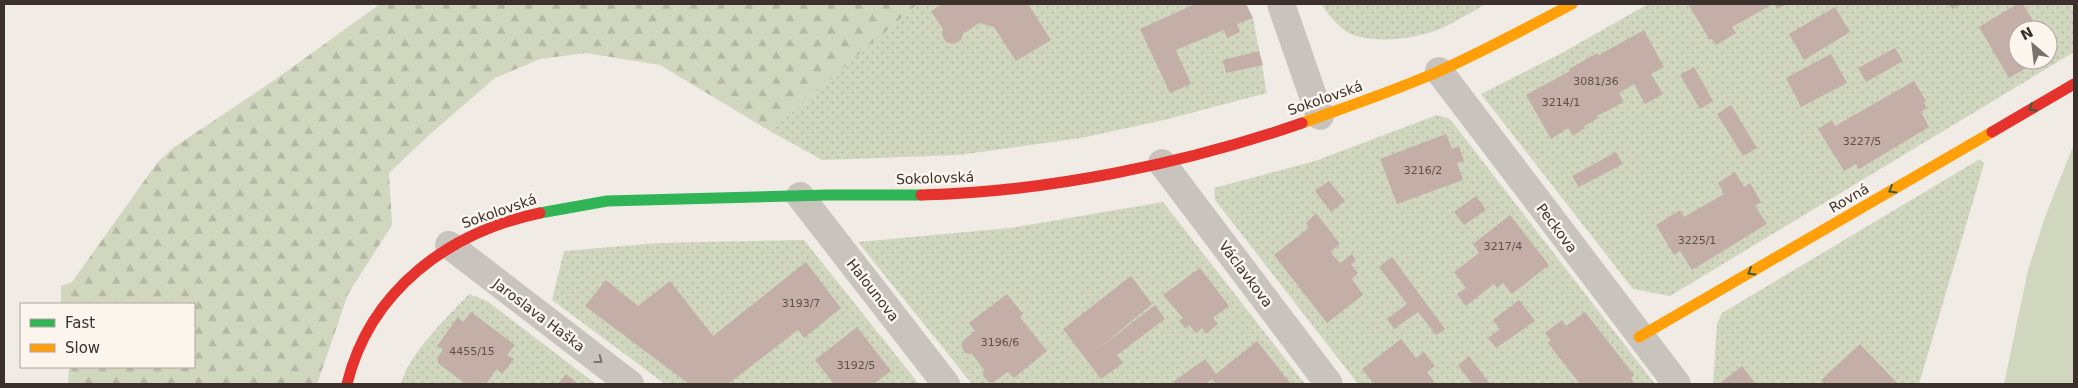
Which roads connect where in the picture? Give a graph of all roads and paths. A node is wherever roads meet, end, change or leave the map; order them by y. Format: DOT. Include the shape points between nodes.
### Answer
graph roads {
  1 [pos="1281,4"];
  2 [pos="1572,4"];
  3 [pos="1439,71"];
  4 [pos="2074,84"];
  5 [pos="1320,116"];
  6 [pos="1162,163"];
  7 [pos="800,196"];
  8 [pos="449,245"];
  9 [pos="1639,337"];
  10 [pos="347,384"];
  11 [pos="630,384"];
  12 [pos="946,384"];
  13 [pos="1329,384"];
  14 [pos="1677,384"];
  1 -- 5 [label="street"];
  2 -- 3 [label="street, Sokolovská"];
  3 -- 5 [label="street, Sokolovská"];
  3 -- 9 [label="street, Peckova"];
  4 -- 9 [label="street, Rovná, one-way"];
  5 -- 6 [label="street, Sokolovská"];
  6 -- 7 [label="street, Sokolovská" via="982,191"];
  6 -- 13 [label="street, Václavkova"];
  7 -- 8 [label="street, Sokolovská" via="607,201 559,207 481,230"];
  7 -- 12 [label="street, Halounova"];
  8 -- 10 [label="street, Sokolovská" via="418,268 382,306 361,345"];
  8 -- 11 [label="street, Jaroslava Haška, one-way"];
  9 -- 14 [label="street, Peckova"];
}
